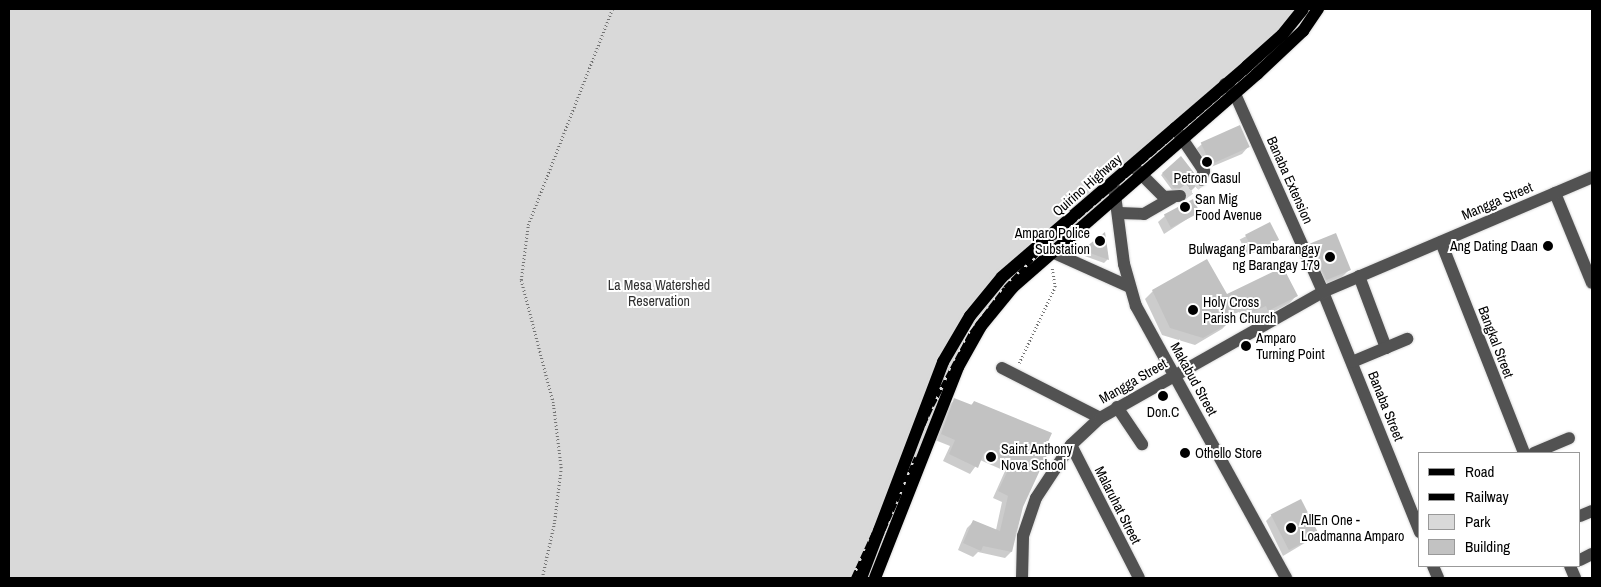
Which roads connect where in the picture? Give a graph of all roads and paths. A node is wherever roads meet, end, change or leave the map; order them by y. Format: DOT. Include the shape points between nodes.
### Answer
graph roads {
  1 [pos="612,9"];
  2 [pos="1303,9"];
  3 [pos="1318,9"];
  4 [pos="1225,84"];
  5 [pos="1234,94"];
  6 [pos="1179,133"];
  7 [pos="1136,170"];
  8 [pos="1592,177"];
  9 [pos="1201,180"];
  10 [pos="1115,188"];
  11 [pos="1555,193"];
  12 [pos="1119,213"];
  13 [pos="1441,242"];
  14 [pos="1048,255"];
  15 [pos="1359,276"];
  16 [pos="1592,283"];
  17 [pos="1130,287"];
  18 [pos="1323,292"];
  19 [pos="1407,339"];
  20 [pos="1386,348"];
  21 [pos="1352,362"];
  22 [pos="1002,368"];
  23 [pos="1014,373"];
  24 [pos="1174,374"];
  25 [pos="1117,407"];
  26 [pos="1100,418"];
  27 [pos="1569,438"];
  28 [pos="1142,444"];
  29 [pos="1070,445"];
  30 [pos="1524,452"];
  31 [pos="1536,452"];
  32 [pos="1418,527"];
  33 [pos="542,578"];
  34 [pos="861,578"];
  35 [pos="875,578"];
  36 [pos="1022,578"];
  37 [pos="1139,578"];
  38 [pos="1286,578"];
  1 -- 33 [label="path" via="527,234 521,280 554,403 561,468 554,524"];
  2 -- 4 [label="main road, Quirino Highway" via="1282,35"];
  3 -- 5 [label="main road, Quirino Highway" via="1303,31"];
  4 -- 5 [label="street, Banaba Extension"];
  4 -- 6 [label="main road, Quirino Highway"];
  5 -- 6 [label="main road, Quirino Highway"];
  5 -- 18 [label="street, Banaba Extension"];
  6 -- 7 [label="main road, Quirino Highway"];
  6 -- 9 [label="street" via="1204,171"];
  7 -- 10 [label="main road, Quirino Highway"];
  7 -- 12 [label="street" via="1164,197 1176,197 1144,214"];
  8 -- 11 [label="street, Mangga Street"];
  10 -- 12 [label="street, Makabud Street"];
  10 -- 14 [label="main road, Quirino Highway"];
  10 -- 34 [label="main road, Quirino Highway" via="1002,276 970,316 943,362"];
  11 -- 13 [label="street, Mangga Street"];
  11 -- 16 [label="street"];
  12 -- 17 [label="street, Makabud Street"];
  13 -- 15 [label="street, Mangga Street"];
  13 -- 30 [label="street, Bangkal Street"];
  14 -- 17 [label="street"];
  14 -- 23 [label="path" via="1055,287"];
  14 -- 35 [label="main road, Quirino Highway" via="1013,287 994,310 958,367"];
  15 -- 18 [label="street, Mangga Street"];
  15 -- 20 [label="street"];
  17 -- 24 [label="street, Makabud Street" via="1140,313"];
  18 -- 21 [label="street, Banaba Street"];
  18 -- 24 [label="street, Mangga Street"];
  19 -- 20 [label="street"];
  20 -- 21 [label="street"];
  21 -- 32 [label="street, Banaba Street"];
  22 -- 23 [label="street"];
  23 -- 26 [label="street"];
  24 -- 25 [label="street, Mangga Street"];
  24 -- 38 [label="street, Makabud Street"];
  25 -- 26 [label="street, Mangga Street"];
  25 -- 28 [label="street"];
  26 -- 29 [label="street, Mangga Street"];
  27 -- 31 [label="street"];
  29 -- 36 [label="street, Mangga Street" via="1036,498 1024,536"];
  29 -- 37 [label="street, Malaruhat Street"];
}
